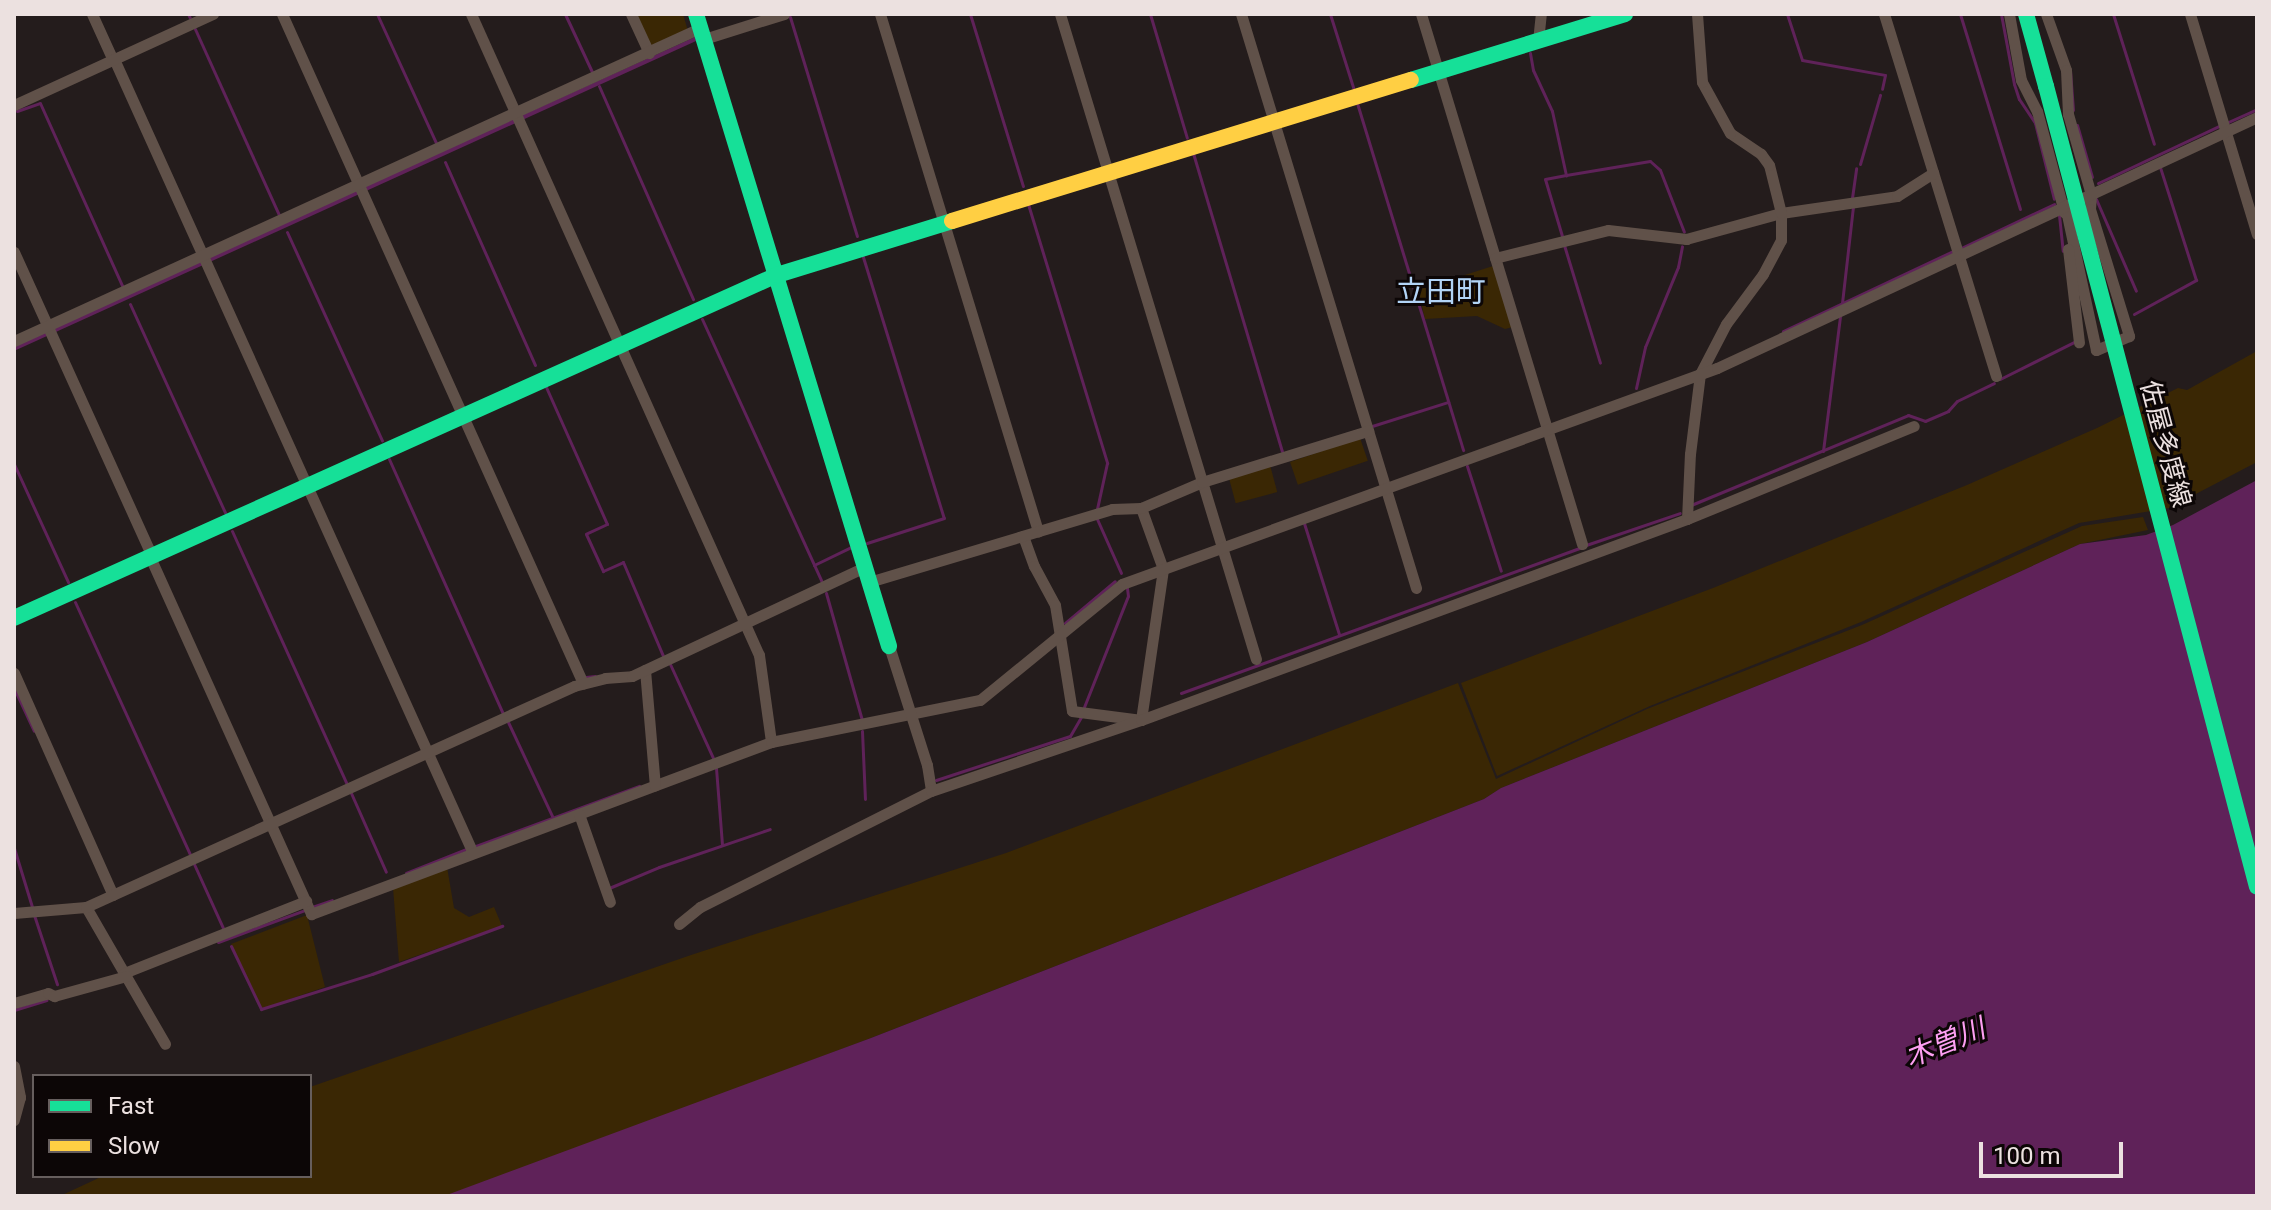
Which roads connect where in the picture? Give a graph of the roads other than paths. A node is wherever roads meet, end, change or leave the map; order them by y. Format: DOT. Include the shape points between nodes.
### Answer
graph roads {
  1 [pos="92,14"];
  2 [pos="213,14"];
  3 [pos="282,14"];
  4 [pos="471,14"];
  5 [pos="631,14"];
  6 [pos="784,14"];
  7 [pos="880,14"];
  8 [pos="1060,14"];
  9 [pos="1241,14"];
  10 [pos="1421,14"];
  11 [pos="1541,14"];
  12 [pos="1625,14"];
  13 [pos="1697,14"];
  14 [pos="1884,14"];
  15 [pos="2009,14"];
  16 [pos="2026,14"];
  17 [pos="2046,14"];
  18 [pos="2190,14"];
  19 [pos="700,27"];
  20 [pos="1538,41"];
  21 [pos="649,53"];
  22 [pos="114,60"];
  23 [pos="1439,71"];
  24 [pos="14,105"];
  25 [pos="518,117"];
  26 [pos="2257,117"];
  27 [pos="1274,121"];
  28 [pos="2226,132"];
  29 [pos="1107,172"];
  30 [pos="1933,173"];
  31 [pos="362,188"];
  32 [pos="2091,195"];
  33 [pos="2064,205"];
  34 [pos="1781,213"];
  35 [pos="943,223"];
  36 [pos="2257,234"];
  37 [pos="14,252"];
  38 [pos="1958,256"];
  39 [pos="1495,258"];
  40 [pos="204,259"];
  41 [pos="777,275"];
  42 [pos="50,330"];
  43 [pos="14,341"];
  44 [pos="2079,342"];
  45 [pos="620,346"];
  46 [pos="1700,374"];
  47 [pos="1996,376"];
  48 [pos="464,415"];
  49 [pos="1914,426"];
  50 [pos="1368,431"];
  51 [pos="1549,432"];
  52 [pos="1202,482"];
  53 [pos="306,486"];
  54 [pos="1385,489"];
  55 [pos="1141,508"];
  56 [pos="1687,519"];
  57 [pos="1038,531"];
  58 [pos="1023,536"];
  59 [pos="1582,544"];
  60 [pos="1222,547"];
  61 [pos="151,556"];
  62 [pos="1163,569"];
  63 [pos="867,575"];
  64 [pos="1416,588"];
  65 [pos="14,618"];
  66 [pos="746,623"];
  67 [pos="1059,634"];
  68 [pos="889,646"];
  69 [pos="1256,659"];
  70 [pos="645,670"];
  71 [pos="14,673"];
  72 [pos="583,683"];
  73 [pos="911,715"];
  74 [pos="1141,720"];
  75 [pos="771,740"];
  76 [pos="427,753"];
  77 [pos="653,782"];
  78 [pos="931,791"];
  79 [pos="579,814"];
  80 [pos="271,823"];
  81 [pos="472,850"];
  82 [pos="2257,887"];
  83 [pos="113,895"];
  84 [pos="610,902"];
  85 [pos="308,906"];
  86 [pos="86,907"];
  87 [pos="14,913"];
  88 [pos="679,924"];
  89 [pos="125,974"];
  90 [pos="14,1003"];
  91 [pos="165,1044"];
  92 [pos="14,1066"];
  93 [pos="14,1120"];
  1 -- 22 [label="street"];
  2 -- 22 [label="street"];
  3 -- 31 [label="street"];
  4 -- 25 [label="street"];
  5 -- 21 [label="street"];
  6 -- 19 [label="street"];
  7 -- 35 [label="street"];
  8 -- 29 [label="street"];
  9 -- 27 [label="street"];
  10 -- 23 [label="street"];
  11 -- 20 [label="street"];
  12 -- 20 [label="street"];
  13 -- 34 [label="street" via="1702,82 1730,133 1769,165"];
  14 -- 30 [label="street"];
  15 -- 33 [label="street" via="2021,80 2037,111"];
  16 -- 82 [label="street, 佐屋多度線, bridge"];
  17 -- 32 [label="street" via="2066,70 2068,114"];
  18 -- 28 [label="street"];
  19 -- 21 [label="street"];
  19 -- 41 [label="street"];
  20 -- 23 [label="street"];
  21 -- 25 [label="street"];
  22 -- 24 [label="street"];
  22 -- 40 [label="street"];
  23 -- 27 [label="street"];
  23 -- 39 [label="street"];
  25 -- 31 [label="street"];
  25 -- 45 [label="street"];
  26 -- 28 [label="street"];
  27 -- 29 [label="street"];
  27 -- 50 [label="street"];
  28 -- 32 [label="street"];
  28 -- 36 [label="street"];
  29 -- 35 [label="street"];
  29 -- 52 [label="street"];
  30 -- 34 [label="street" via="1897,196"];
  30 -- 38 [label="street"];
  31 -- 40 [label="street"];
  31 -- 48 [label="street"];
  32 -- 33 [label="street"];
  32 -- 33 [label="street" via="2090,209 2129,336 2096,350"];
  33 -- 38 [label="street"];
  33 -- 44 [label="street"];
  34 -- 39 [label="street" via="1686,239 1608,230"];
  34 -- 46 [label="street" via="1778,251 1726,324"];
  35 -- 41 [label="street"];
  35 -- 57 [label="street"];
  37 -- 42 [label="street"];
  38 -- 46 [label="street"];
  38 -- 47 [label="street"];
  39 -- 51 [label="street"];
  40 -- 42 [label="street"];
  40 -- 53 [label="street"];
  41 -- 45 [label="street"];
  41 -- 63 [label="street"];
  42 -- 43 [label="street"];
  42 -- 61 [label="street"];
  45 -- 48 [label="street"];
  45 -- 66 [label="street"];
  46 -- 51 [label="street"];
  46 -- 56 [label="street"];
  48 -- 53 [label="street"];
  48 -- 72 [label="street"];
  49 -- 56 [label="street"];
  50 -- 52 [label="street"];
  50 -- 54 [label="street"];
  51 -- 54 [label="street"];
  51 -- 59 [label="street"];
  52 -- 55 [label="street"];
  52 -- 60 [label="street"];
  53 -- 61 [label="street"];
  53 -- 76 [label="street"];
  54 -- 60 [label="street"];
  54 -- 64 [label="street"];
  55 -- 57 [label="street" via="1112,509"];
  55 -- 62 [label="street"];
  56 -- 74 [label="street"];
  57 -- 58 [label="street"];
  58 -- 63 [label="street"];
  58 -- 67 [label="street" via="1055,605"];
  60 -- 62 [label="street"];
  60 -- 69 [label="street"];
  61 -- 65 [label="street"];
  61 -- 80 [label="street"];
  62 -- 67 [label="street" via="1122,584"];
  62 -- 74 [label="street"];
  63 -- 66 [label="street"];
  63 -- 68 [label="street"];
  66 -- 70 [label="street"];
  66 -- 75 [label="street" via="759,655"];
  67 -- 73 [label="street" via="989,695"];
  67 -- 74 [label="street" via="1072,711"];
  68 -- 73 [label="street"];
  70 -- 72 [label="street"];
  70 -- 77 [label="street"];
  71 -- 83 [label="street"];
  72 -- 76 [label="street"];
  73 -- 75 [label="street"];
  73 -- 78 [label="street"];
  74 -- 78 [label="street"];
  75 -- 77 [label="street"];
  76 -- 80 [label="street"];
  76 -- 81 [label="street"];
  77 -- 79 [label="street"];
  78 -- 88 [label="street" via="700,907"];
  79 -- 81 [label="street"];
  79 -- 84 [label="street"];
  80 -- 83 [label="street"];
  80 -- 85 [label="street"];
  81 -- 85 [label="street"];
  83 -- 86 [label="street"];
  85 -- 89 [label="street"];
  86 -- 87 [label="street"];
  86 -- 89 [label="street"];
  89 -- 90 [label="street"];
  89 -- 91 [label="street"];
  92 -- 93 [label="street" via="20,1097"];
}
